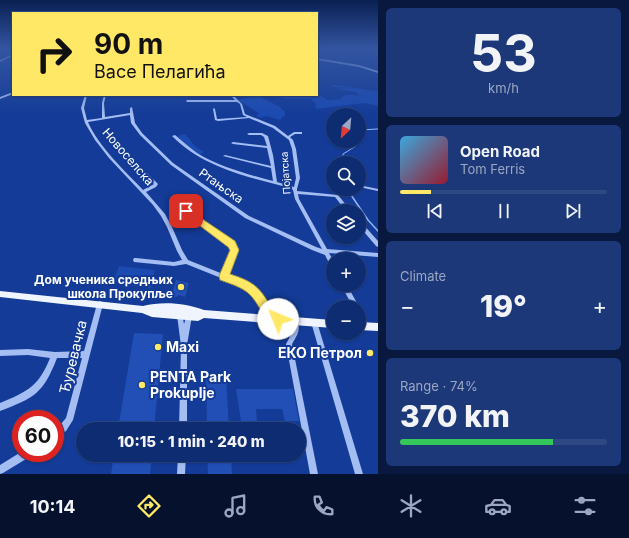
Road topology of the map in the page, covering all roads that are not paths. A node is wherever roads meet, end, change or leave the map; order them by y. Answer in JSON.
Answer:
{"nodes":[{"id":1,"x":12,"y":93,"type":"edge"},
{"id":2,"x":86,"y":96,"type":"edge"},
{"id":3,"x":105,"y":96,"type":"edge"},
{"id":4,"x":232,"y":96,"type":"edge"},
{"id":5,"x":0,"y":97,"type":"edge"},
{"id":6,"x":187,"y":101,"type":"dead end"},
{"id":7,"x":238,"y":101,"type":"junction"},
{"id":8,"x":131,"y":108,"type":"dead end"},
{"id":9,"x":214,"y":109,"type":"dead end"},
{"id":10,"x":131,"y":114,"type":"junction"},
{"id":11,"x":104,"y":118,"type":"junction"},
{"id":12,"x":248,"y":118,"type":"junction"},
{"id":13,"x":86,"y":121,"type":"junction"},
{"id":14,"x":301,"y":133,"type":"dead end"},
{"id":15,"x":249,"y":134,"type":"dead end"},
{"id":16,"x":174,"y":136,"type":"dead end"},
{"id":17,"x":288,"y":137,"type":"junction"},
{"id":18,"x":113,"y":138,"type":"dead end"},
{"id":19,"x":233,"y":143,"type":"dead end"},
{"id":20,"x":269,"y":147,"type":"junction"},
{"id":21,"x":225,"y":156,"type":"dead end"},
{"id":22,"x":272,"y":167,"type":"junction"},
{"id":23,"x":275,"y":183,"type":"junction"},
{"id":24,"x":366,"y":187,"type":"edge"},
{"id":25,"x":378,"y":190,"type":"edge"},
{"id":26,"x":296,"y":191,"type":"junction"},
{"id":27,"x":143,"y":192,"type":"junction"},
{"id":28,"x":344,"y":204,"type":"edge"},
{"id":29,"x":186,"y":211,"type":"dead end"},
{"id":30,"x":366,"y":231,"type":"edge"},
{"id":31,"x":378,"y":245,"type":"edge"},
{"id":32,"x":326,"y":252,"type":"joint"},
{"id":33,"x":366,"y":254,"type":"edge"},
{"id":34,"x":378,"y":255,"type":"edge"},
{"id":35,"x":136,"y":260,"type":"dead end"},
{"id":36,"x":186,"y":262,"type":"junction"},
{"id":37,"x":224,"y":276,"type":"junction"},
{"id":38,"x":1,"y":295,"type":"edge"},
{"id":39,"x":100,"y":304,"type":"junction"},
{"id":40,"x":142,"y":309,"type":"junction"},
{"id":41,"x":204,"y":314,"type":"junction"},
{"id":42,"x":180,"y":315,"type":"junction"},
{"id":43,"x":189,"y":316,"type":"junction"},
{"id":44,"x":272,"y":318,"type":"junction"},
{"id":45,"x":295,"y":320,"type":"junction"},
{"id":46,"x":314,"y":322,"type":"junction"},
{"id":47,"x":326,"y":323,"type":"edge"},
{"id":48,"x":366,"y":326,"type":"edge"},
{"id":49,"x":378,"y":327,"type":"edge"},
{"id":50,"x":184,"y":346,"type":"junction"},
{"id":51,"x":0,"y":353,"type":"edge"},
{"id":52,"x":87,"y":354,"type":"junction"},
{"id":53,"x":55,"y":355,"type":"junction"},
{"id":54,"x":0,"y":407,"type":"edge"},
{"id":55,"x":183,"y":422,"type":"edge"},
{"id":56,"x":64,"y":427,"type":"edge"},
{"id":57,"x":15,"y":462,"type":"edge"},
{"id":58,"x":182,"y":462,"type":"edge"},
{"id":59,"x":3,"y":470,"type":"edge"},
{"id":60,"x":181,"y":474,"type":"edge"},
{"id":61,"x":314,"y":474,"type":"edge"},
{"id":62,"x":359,"y":474,"type":"edge"}],
"edges":[{"from":1,"to":5,"type":"street"},
{"from":2,"to":13,"type":"street","name":"Новоселска"},
{"from":3,"to":11,"type":"street"},
{"from":4,"to":7,"type":"street"},
{"from":6,"to":7,"type":"street"},
{"from":7,"to":12,"type":"street"},
{"from":8,"to":10,"type":"street","name":"Ртањска"},
{"from":9,"to":12,"type":"street"},
{"from":10,"to":11,"type":"street"},
{"from":10,"to":32,"type":"street","name":"Ртањска"},
{"from":11,"to":13,"type":"street"},
{"from":12,"to":17,"type":"street","name":"Појатска"},
{"from":13,"to":27,"type":"street","name":"Новоселска"},
{"from":14,"to":17,"type":"street"},
{"from":15,"to":20,"type":"street"},
{"from":16,"to":23,"type":"street"},
{"from":17,"to":26,"type":"street","name":"Појатска"},
{"from":18,"to":27,"type":"street"},
{"from":19,"to":20,"type":"street"},
{"from":20,"to":22,"type":"street"},
{"from":21,"to":22,"type":"street"},
{"from":22,"to":23,"type":"street"},
{"from":23,"to":26,"type":"street"},
{"from":24,"to":25,"type":"street"},
{"from":26,"to":28,"type":"street"},
{"from":26,"to":32,"type":"street","name":"Појатска"},
{"from":27,"to":36,"type":"street","name":"Новоселска"},
{"from":29,"to":37,"type":"street"},
{"from":30,"to":31,"type":"street"},
{"from":33,"to":34,"type":"street","name":"Ртањска"},
{"from":35,"to":36,"type":"street"},
{"from":36,"to":37,"type":"street"},
{"from":37,"to":44,"type":"street"},
{"from":38,"to":39,"type":"main road"},
{"from":39,"to":40,"type":"main road"},
{"from":39,"to":52,"type":"street","name":"Ђуревачка"},
{"from":40,"to":41,"type":"main road"},
{"from":40,"to":42,"type":"main road"},
{"from":41,"to":43,"type":"main road"},
{"from":41,"to":44,"type":"main road"},
{"from":42,"to":43,"type":"main road"},
{"from":42,"to":50,"type":"street"},
{"from":43,"to":50,"type":"street"},
{"from":44,"to":45,"type":"main road"},
{"from":45,"to":46,"type":"main road"},
{"from":45,"to":61,"type":"street"},
{"from":46,"to":47,"type":"main road"},
{"from":46,"to":62,"type":"street"},
{"from":48,"to":49,"type":"main road"},
{"from":50,"to":55,"type":"street"},
{"from":51,"to":53,"type":"street"},
{"from":52,"to":53,"type":"street"},
{"from":52,"to":56,"type":"street","name":"Ђуревачка"},
{"from":53,"to":54,"type":"street"},
{"from":57,"to":59,"type":"street"},
{"from":58,"to":60,"type":"street"}]}
